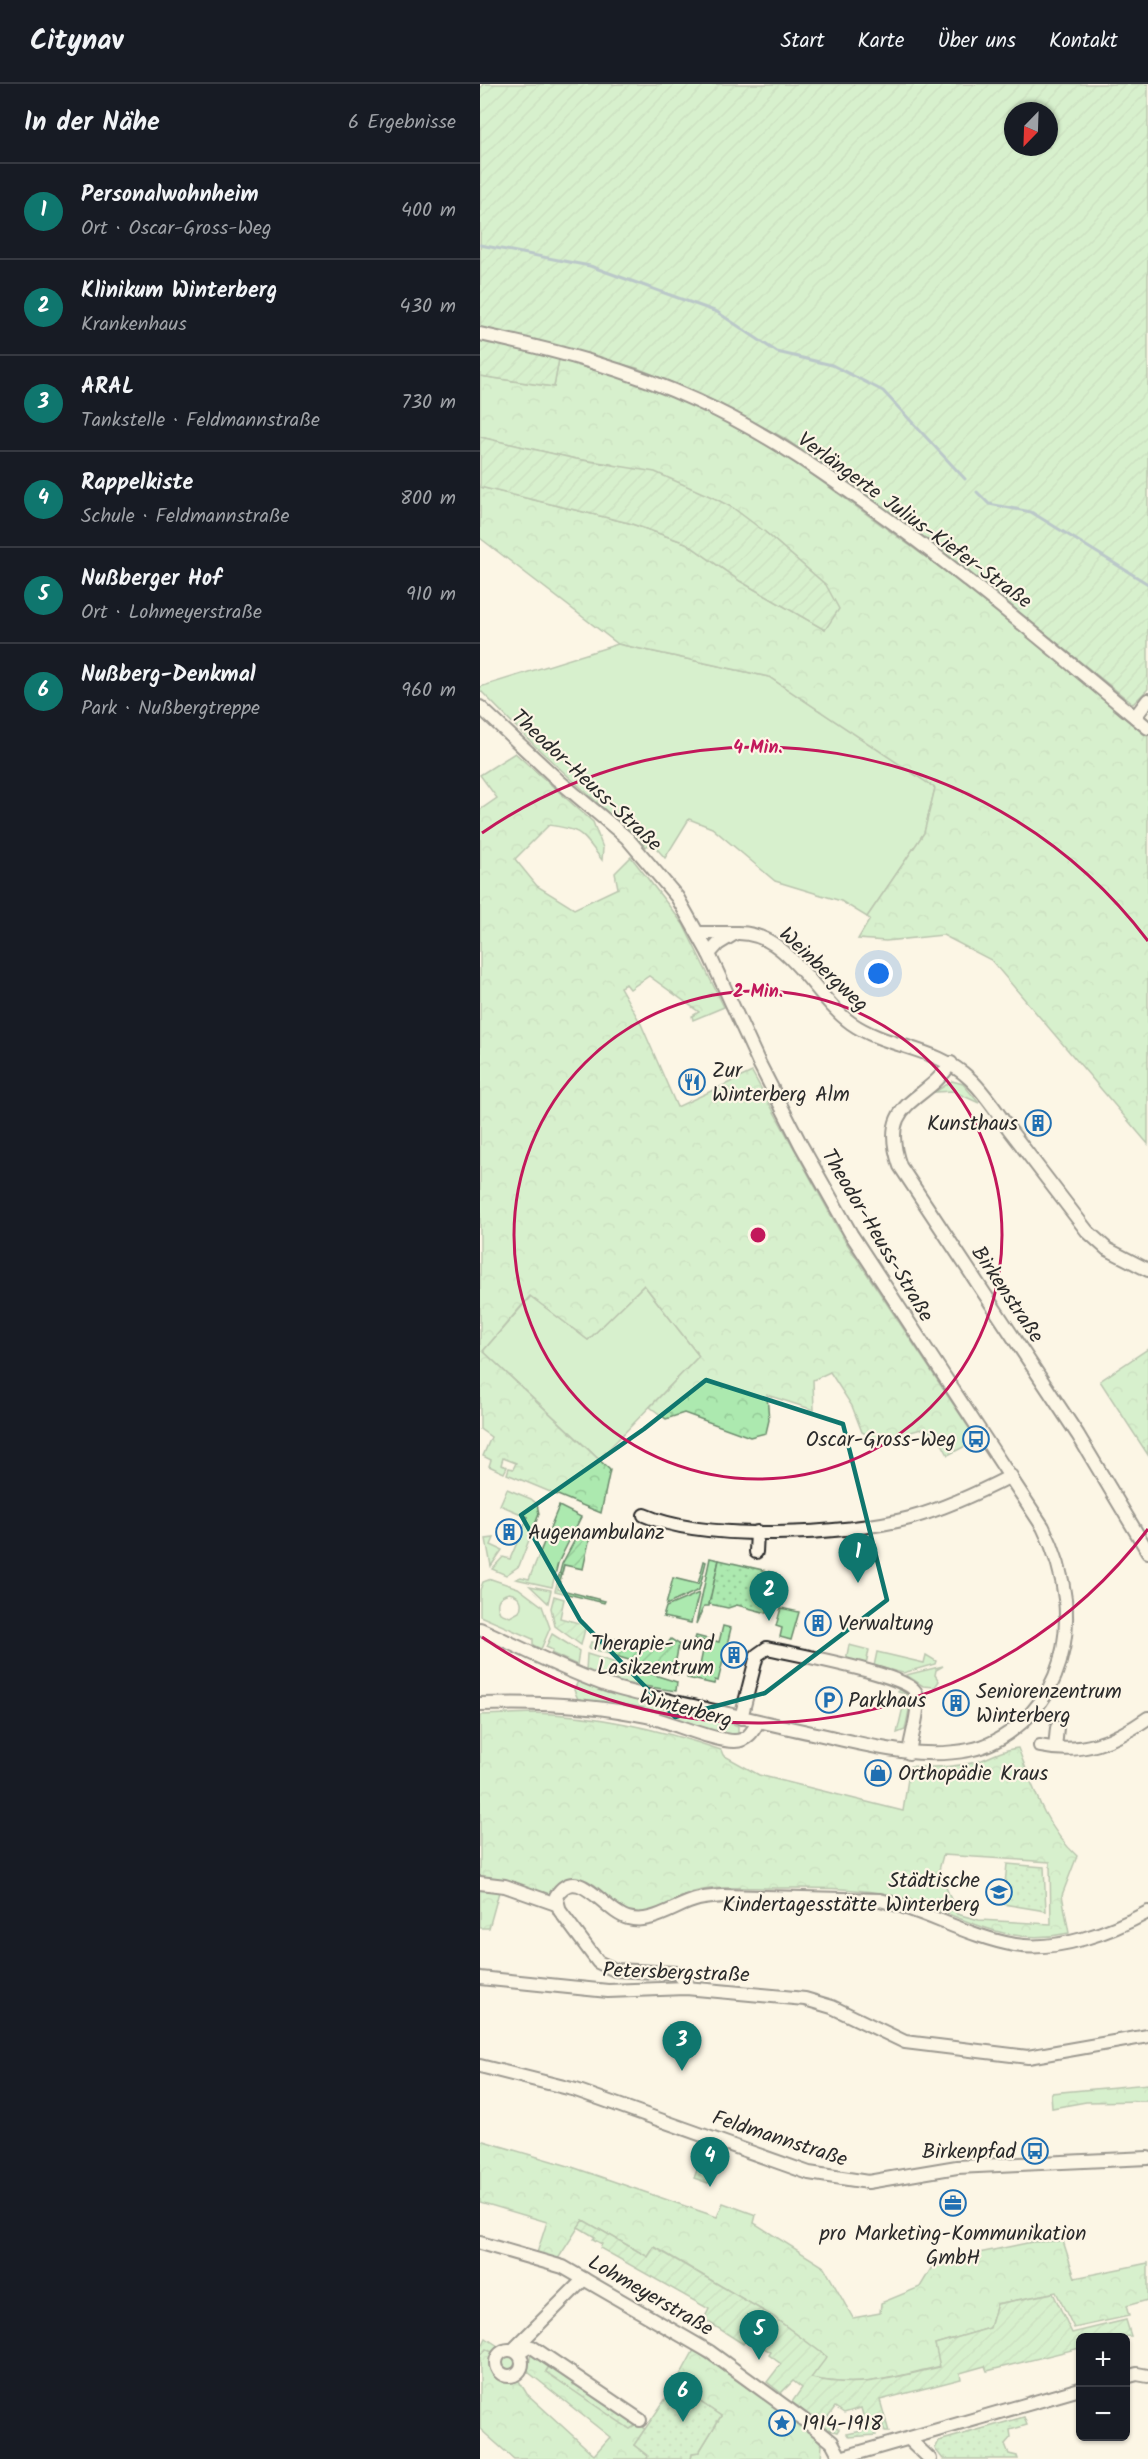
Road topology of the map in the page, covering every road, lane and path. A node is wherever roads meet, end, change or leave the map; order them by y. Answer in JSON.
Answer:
{"nodes":[{"id":1,"x":480,"y":334,"type":"edge"},
{"id":2,"x":1148,"y":700,"type":"edge"},
{"id":3,"x":480,"y":707,"type":"edge"},
{"id":4,"x":1134,"y":717,"type":"junction"},
{"id":5,"x":1148,"y":728,"type":"edge"},
{"id":6,"x":699,"y":933,"type":"junction"},
{"id":7,"x":735,"y":933,"type":"junction"},
{"id":8,"x":710,"y":954,"type":"junction"},
{"id":9,"x":951,"y":1063,"type":"junction"},
{"id":10,"x":1148,"y":1270,"type":"edge"},
{"id":11,"x":1011,"y":1476,"type":"junction"},
{"id":12,"x":644,"y":1515,"type":"dead end"},
{"id":13,"x":757,"y":1532,"type":"junction"},
{"id":14,"x":756,"y":1552,"type":"dead end"},
{"id":15,"x":1148,"y":1552,"type":"edge"},
{"id":16,"x":480,"y":1629,"type":"edge"},
{"id":17,"x":480,"y":1704,"type":"edge"},
{"id":18,"x":741,"y":1718,"type":"junction"},
{"id":19,"x":1148,"y":1718,"type":"edge"},
{"id":20,"x":758,"y":1722,"type":"junction"},
{"id":21,"x":1057,"y":1728,"type":"dead end"},
{"id":22,"x":1040,"y":1746,"type":"dead end"},
{"id":23,"x":1055,"y":1748,"type":"junction"},
{"id":24,"x":909,"y":1753,"type":"junction"},
{"id":25,"x":480,"y":1883,"type":"edge"},
{"id":26,"x":556,"y":1900,"type":"junction"},
{"id":27,"x":1148,"y":1912,"type":"edge"},
{"id":28,"x":480,"y":1978,"type":"edge"},
{"id":29,"x":686,"y":1988,"type":"junction"},
{"id":30,"x":1148,"y":2036,"type":"edge"},
{"id":31,"x":480,"y":2066,"type":"edge"},
{"id":32,"x":1148,"y":2158,"type":"edge"},
{"id":33,"x":480,"y":2243,"type":"edge"},
{"id":34,"x":584,"y":2279,"type":"junction"},
{"id":35,"x":1130,"y":2376,"type":"edge"},
{"id":36,"x":1148,"y":2376,"type":"edge"},
{"id":37,"x":1076,"y":2390,"type":"edge"},
{"id":38,"x":640,"y":2420,"type":"dead end"},
{"id":39,"x":909,"y":2439,"type":"junction"},
{"id":40,"x":839,"y":2458,"type":"edge"},
{"id":41,"x":930,"y":2459,"type":"edge"}],
"edges":[{"from":1,"to":4,"type":"street","name":"Verlängerte Julius-Kiefer-Straße"},
{"from":2,"to":4,"type":"street"},
{"from":3,"to":6,"type":"street","name":"Theodor-Heuss-Straße"},
{"from":4,"to":5,"type":"street","name":"Verlängerte Julius-Kiefer-Straße"},
{"from":6,"to":7,"type":"street","name":"Weinbergweg"},
{"from":6,"to":8,"type":"street","name":"Theodor-Heuss-Straße"},
{"from":7,"to":8,"type":"street"},
{"from":7,"to":9,"type":"street","name":"Weinbergweg"},
{"from":8,"to":11,"type":"street","name":"Theodor-Heuss-Straße"},
{"from":9,"to":10,"type":"street","name":"Weinbergweg"},
{"from":9,"to":15,"type":"street","name":"Birkenstraße"},
{"from":11,"to":13,"type":"street"},
{"from":11,"to":24,"type":"street","name":"Theodor-Heuss-Straße"},
{"from":12,"to":13,"type":"street"},
{"from":13,"to":14,"type":"street"},
{"from":16,"to":18,"type":"street","name":"Winterberg"},
{"from":17,"to":20,"type":"street","name":"Winterberg"},
{"from":18,"to":20,"type":"street","name":"Winterberg"},
{"from":18,"to":24,"type":"street"},
{"from":19,"to":23,"type":"street"},
{"from":20,"to":24,"type":"street","name":"Theodor-Heuss-Straße"},
{"from":21,"to":23,"type":"street"},
{"from":22,"to":23,"type":"street"},
{"from":25,"to":26,"type":"street"},
{"from":26,"to":27,"type":"street"},
{"from":26,"to":29,"type":"street"},
{"from":28,"to":29,"type":"street","name":"Petersbergstraße"},
{"from":29,"to":30,"type":"street","name":"Petersbergstraße"},
{"from":31,"to":32,"type":"street","name":"Feldmannstraße"},
{"from":33,"to":34,"type":"street","name":"Lohmeyerstraße"},
{"from":34,"to":38,"type":"street"},
{"from":34,"to":40,"type":"street","name":"Lohmeyerstraße"},
{"from":35,"to":36,"type":"street"},
{"from":37,"to":39,"type":"street"},
{"from":39,"to":40,"type":"street"},
{"from":39,"to":41,"type":"street"}]}
